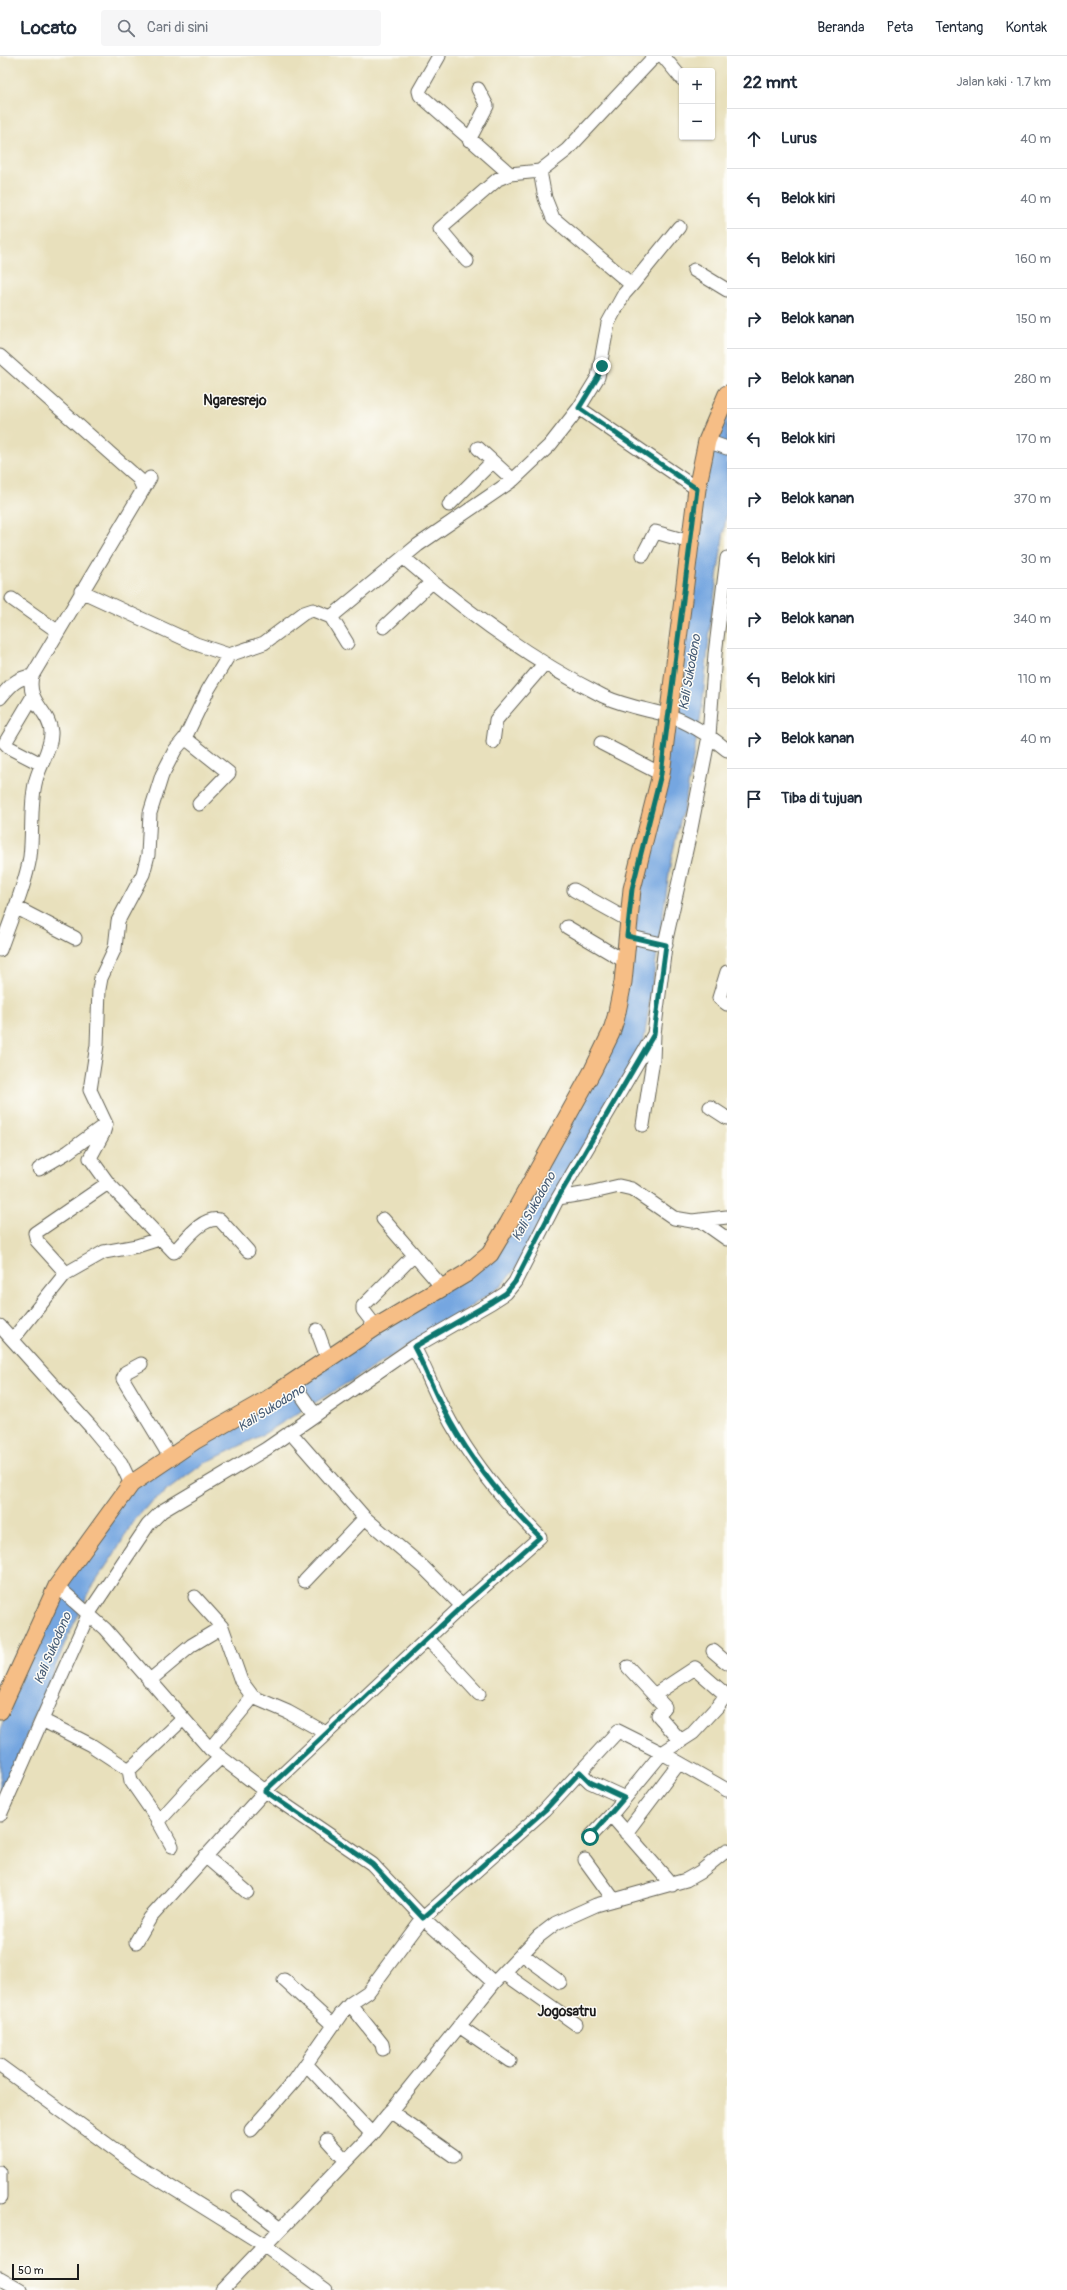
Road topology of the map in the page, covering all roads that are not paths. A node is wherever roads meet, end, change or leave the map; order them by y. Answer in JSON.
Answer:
{"nodes":[{"id":1,"x":439,"y":56,"type":"edge"},
{"id":2,"x":655,"y":56,"type":"edge"},
{"id":3,"x":663,"y":56,"type":"edge"},
{"id":4,"x":679,"y":75,"type":"edge"},
{"id":5,"x":478,"y":89,"type":"dead end"},
{"id":6,"x":469,"y":140,"type":"junction"},
{"id":7,"x":540,"y":171,"type":"junction"},
{"id":8,"x":510,"y":174,"type":"junction"},
{"id":9,"x":679,"y":226,"type":"dead end"},
{"id":10,"x":467,"y":261,"type":"dead end"},
{"id":11,"x":694,"y":270,"type":"dead end"},
{"id":12,"x":632,"y":285,"type":"junction"},
{"id":13,"x":727,"y":290,"type":"edge"},
{"id":14,"x":0,"y":356,"type":"edge"},
{"id":15,"x":727,"y":394,"type":"edge"},
{"id":16,"x":579,"y":408,"type":"junction"},
{"id":17,"x":708,"y":442,"type":"junction"},
{"id":18,"x":478,"y":448,"type":"dead end"},
{"id":19,"x":727,"y":448,"type":"edge"},
{"id":20,"x":492,"y":462,"type":"junction"},
{"id":21,"x":513,"y":480,"type":"junction"},
{"id":22,"x":697,"y":489,"type":"junction"},
{"id":23,"x":449,"y":505,"type":"dead end"},
{"id":24,"x":690,"y":542,"type":"junction"},
{"id":25,"x":643,"y":555,"type":"dead end"},
{"id":26,"x":404,"y":558,"type":"junction"},
{"id":27,"x":727,"y":558,"type":"edge"},
{"id":28,"x":432,"y":582,"type":"junction"},
{"id":29,"x":82,"y":591,"type":"junction"},
{"id":30,"x":12,"y":599,"type":"dead end"},
{"id":31,"x":331,"y":617,"type":"junction"},
{"id":32,"x":384,"y":627,"type":"dead end"},
{"id":33,"x":57,"y":631,"type":"junction"},
{"id":34,"x":347,"y":643,"type":"dead end"},
{"id":35,"x":229,"y":655,"type":"junction"},
{"id":36,"x":721,"y":657,"type":"edge"},
{"id":37,"x":545,"y":663,"type":"junction"},
{"id":38,"x":32,"y":676,"type":"junction"},
{"id":39,"x":33,"y":696,"type":"junction"},
{"id":40,"x":0,"y":698,"type":"edge"},
{"id":41,"x":669,"y":716,"type":"junction"},
{"id":42,"x":706,"y":735,"type":"junction"},
{"id":43,"x":184,"y":738,"type":"junction"},
{"id":44,"x":493,"y":742,"type":"dead end"},
{"id":45,"x":601,"y":743,"type":"dead end"},
{"id":46,"x":727,"y":750,"type":"edge"},
{"id":47,"x":41,"y":764,"type":"junction"},
{"id":48,"x":661,"y":774,"type":"junction"},
{"id":49,"x":199,"y":804,"type":"dead end"},
{"id":50,"x":574,"y":890,"type":"dead end"},
{"id":51,"x":15,"y":907,"type":"junction"},
{"id":52,"x":567,"y":927,"type":"dead end"},
{"id":53,"x":629,"y":931,"type":"junction"},
{"id":54,"x":3,"y":932,"type":"edge"},
{"id":55,"x":75,"y":938,"type":"dead end"},
{"id":56,"x":664,"y":945,"type":"junction"},
{"id":57,"x":0,"y":950,"type":"edge"},
{"id":58,"x":626,"y":962,"type":"junction"},
{"id":59,"x":727,"y":972,"type":"edge"},
{"id":60,"x":727,"y":1004,"type":"edge"},
{"id":61,"x":654,"y":1034,"type":"junction"},
{"id":62,"x":710,"y":1107,"type":"dead end"},
{"id":63,"x":727,"y":1118,"type":"edge"},
{"id":64,"x":106,"y":1124,"type":"junction"},
{"id":65,"x":643,"y":1125,"type":"dead end"},
{"id":66,"x":39,"y":1169,"type":"dead end"},
{"id":67,"x":108,"y":1183,"type":"junction"},
{"id":68,"x":562,"y":1192,"type":"junction"},
{"id":69,"x":727,"y":1217,"type":"edge"},
{"id":70,"x":383,"y":1219,"type":"dead end"},
{"id":71,"x":700,"y":1220,"type":"junction"},
{"id":72,"x":159,"y":1239,"type":"junction"},
{"id":73,"x":727,"y":1239,"type":"edge"},
{"id":74,"x":248,"y":1251,"type":"dead end"},
{"id":75,"x":414,"y":1255,"type":"junction"},
{"id":76,"x":66,"y":1273,"type":"junction"},
{"id":77,"x":442,"y":1288,"type":"junction"},
{"id":78,"x":0,"y":1326,"type":"edge"},
{"id":79,"x":376,"y":1327,"type":"junction"},
{"id":80,"x":317,"y":1330,"type":"dead end"},
{"id":81,"x":13,"y":1339,"type":"junction"},
{"id":82,"x":414,"y":1347,"type":"junction"},
{"id":83,"x":328,"y":1360,"type":"junction"},
{"id":84,"x":141,"y":1364,"type":"dead end"},
{"id":85,"x":294,"y":1384,"type":"junction"},
{"id":86,"x":314,"y":1411,"type":"junction"},
{"id":87,"x":290,"y":1432,"type":"junction"},
{"id":88,"x":170,"y":1457,"type":"junction"},
{"id":89,"x":131,"y":1484,"type":"junction"},
{"id":90,"x":365,"y":1518,"type":"junction"},
{"id":91,"x":304,"y":1581,"type":"dead end"},
{"id":92,"x":58,"y":1587,"type":"junction"},
{"id":93,"x":195,"y":1597,"type":"dead end"},
{"id":94,"x":462,"y":1606,"type":"junction"},
{"id":95,"x":87,"y":1611,"type":"junction"},
{"id":96,"x":222,"y":1627,"type":"junction"},
{"id":97,"x":428,"y":1639,"type":"junction"},
{"id":98,"x":713,"y":1651,"type":"dead end"},
{"id":99,"x":727,"y":1663,"type":"edge"},
{"id":100,"x":628,"y":1667,"type":"dead end"},
{"id":101,"x":150,"y":1681,"type":"junction"},
{"id":102,"x":5,"y":1689,"type":"edge"},
{"id":103,"x":479,"y":1694,"type":"dead end"},
{"id":104,"x":654,"y":1695,"type":"junction"},
{"id":105,"x":726,"y":1695,"type":"edge"},
{"id":106,"x":253,"y":1697,"type":"junction"},
{"id":107,"x":0,"y":1711,"type":"edge"},
{"id":108,"x":183,"y":1719,"type":"junction"},
{"id":109,"x":42,"y":1720,"type":"junction"},
{"id":110,"x":326,"y":1732,"type":"junction"},
{"id":111,"x":680,"y":1740,"type":"junction"},
{"id":112,"x":210,"y":1748,"type":"junction"},
{"id":113,"x":662,"y":1753,"type":"junction"},
{"id":114,"x":220,"y":1758,"type":"junction"},
{"id":115,"x":679,"y":1763,"type":"junction"},
{"id":116,"x":129,"y":1770,"type":"junction"},
{"id":117,"x":580,"y":1772,"type":"junction"},
{"id":118,"x":727,"y":1790,"type":"edge"},
{"id":119,"x":265,"y":1791,"type":"junction"},
{"id":120,"x":624,"y":1798,"type":"junction"},
{"id":121,"x":0,"y":1815,"type":"edge"},
{"id":122,"x":611,"y":1815,"type":"junction"},
{"id":123,"x":158,"y":1822,"type":"junction"},
{"id":124,"x":626,"y":1833,"type":"junction"},
{"id":125,"x":590,"y":1837,"type":"dead end"},
{"id":126,"x":172,"y":1846,"type":"dead end"},
{"id":127,"x":727,"y":1850,"type":"edge"},
{"id":128,"x":205,"y":1856,"type":"junction"},
{"id":129,"x":585,"y":1860,"type":"dead end"},
{"id":130,"x":672,"y":1885,"type":"junction"},
{"id":131,"x":247,"y":1892,"type":"dead end"},
{"id":132,"x":614,"y":1900,"type":"junction"},
{"id":133,"x":423,"y":1918,"type":"junction"},
{"id":134,"x":136,"y":1942,"type":"dead end"},
{"id":135,"x":522,"y":1954,"type":"junction"},
{"id":136,"x":504,"y":1973,"type":"junction"},
{"id":137,"x":284,"y":1980,"type":"dead end"},
{"id":138,"x":560,"y":1982,"type":"dead end"},
{"id":139,"x":494,"y":1983,"type":"junction"},
{"id":140,"x":350,"y":2004,"type":"junction"},
{"id":141,"x":576,"y":2024,"type":"dead end"},
{"id":142,"x":333,"y":2025,"type":"junction"},
{"id":143,"x":459,"y":2026,"type":"junction"},
{"id":144,"x":383,"y":2049,"type":"dead end"},
{"id":145,"x":510,"y":2061,"type":"dead end"},
{"id":146,"x":306,"y":2064,"type":"junction"},
{"id":147,"x":0,"y":2066,"type":"edge"},
{"id":148,"x":390,"y":2111,"type":"junction"},
{"id":149,"x":251,"y":2130,"type":"dead end"},
{"id":150,"x":372,"y":2134,"type":"junction"},
{"id":151,"x":327,"y":2140,"type":"dead end"},
{"id":152,"x":454,"y":2156,"type":"dead end"},
{"id":153,"x":346,"y":2161,"type":"junction"},
{"id":154,"x":0,"y":2172,"type":"edge"},
{"id":155,"x":238,"y":2197,"type":"dead end"},
{"id":156,"x":0,"y":2198,"type":"edge"},
{"id":157,"x":280,"y":2229,"type":"junction"},
{"id":158,"x":264,"y":2245,"type":"junction"},
{"id":159,"x":0,"y":2278,"type":"edge"},
{"id":160,"x":21,"y":2290,"type":"edge"},
{"id":161,"x":222,"y":2290,"type":"edge"},
{"id":162,"x":326,"y":2290,"type":"edge"}],
"edges":[{"from":1,"to":6,"type":"street"},
{"from":2,"to":7,"type":"street"},
{"from":3,"to":4,"type":"street"},
{"from":5,"to":6,"type":"street"},
{"from":6,"to":8,"type":"street"},
{"from":7,"to":8,"type":"street"},
{"from":7,"to":12,"type":"street"},
{"from":8,"to":10,"type":"street"},
{"from":9,"to":12,"type":"street"},
{"from":11,"to":13,"type":"street"},
{"from":12,"to":16,"type":"street"},
{"from":14,"to":29,"type":"street"},
{"from":15,"to":17,"type":"main road"},
{"from":16,"to":21,"type":"street"},
{"from":16,"to":22,"type":"street"},
{"from":17,"to":19,"type":"street"},
{"from":17,"to":22,"type":"main road"},
{"from":18,"to":20,"type":"street"},
{"from":20,"to":21,"type":"street"},
{"from":20,"to":23,"type":"street"},
{"from":21,"to":26,"type":"street"},
{"from":22,"to":24,"type":"main road"},
{"from":24,"to":25,"type":"street"},
{"from":24,"to":41,"type":"main road"},
{"from":26,"to":28,"type":"street"},
{"from":26,"to":31,"type":"street"},
{"from":27,"to":36,"type":"street"},
{"from":28,"to":32,"type":"street"},
{"from":28,"to":37,"type":"street"},
{"from":29,"to":33,"type":"street"},
{"from":29,"to":35,"type":"street"},
{"from":30,"to":33,"type":"street"},
{"from":31,"to":34,"type":"street"},
{"from":31,"to":35,"type":"street"},
{"from":33,"to":38,"type":"street"},
{"from":35,"to":43,"type":"street"},
{"from":36,"to":42,"type":"street"},
{"from":37,"to":41,"type":"street"},
{"from":37,"to":44,"type":"street"},
{"from":38,"to":39,"type":"street"},
{"from":38,"to":40,"type":"street"},
{"from":39,"to":47,"type":"street"},
{"from":39,"to":47,"type":"street"},
{"from":41,"to":42,"type":"street"},
{"from":41,"to":48,"type":"main road"},
{"from":42,"to":46,"type":"street"},
{"from":42,"to":56,"type":"street"},
{"from":43,"to":49,"type":"street"},
{"from":43,"to":64,"type":"street"},
{"from":45,"to":48,"type":"street"},
{"from":47,"to":51,"type":"street"},
{"from":48,"to":53,"type":"main road"},
{"from":50,"to":53,"type":"street"},
{"from":51,"to":54,"type":"street"},
{"from":51,"to":55,"type":"street"},
{"from":52,"to":58,"type":"street"},
{"from":53,"to":56,"type":"street"},
{"from":53,"to":58,"type":"main road"},
{"from":54,"to":57,"type":"street"},
{"from":56,"to":61,"type":"street"},
{"from":58,"to":77,"type":"main road"},
{"from":59,"to":60,"type":"street"},
{"from":61,"to":65,"type":"street"},
{"from":61,"to":68,"type":"street"},
{"from":62,"to":63,"type":"street"},
{"from":64,"to":66,"type":"street"},
{"from":64,"to":67,"type":"street"},
{"from":67,"to":72,"type":"street"},
{"from":67,"to":76,"type":"street"},
{"from":68,"to":71,"type":"street"},
{"from":68,"to":82,"type":"street"},
{"from":69,"to":71,"type":"street"},
{"from":70,"to":75,"type":"street"},
{"from":71,"to":73,"type":"street"},
{"from":72,"to":74,"type":"street"},
{"from":72,"to":76,"type":"street"},
{"from":75,"to":77,"type":"street"},
{"from":75,"to":79,"type":"street"},
{"from":76,"to":81,"type":"street"},
{"from":77,"to":79,"type":"main road"},
{"from":78,"to":81,"type":"street"},
{"from":79,"to":83,"type":"main road"},
{"from":80,"to":83,"type":"street"},
{"from":81,"to":89,"type":"street"},
{"from":82,"to":86,"type":"street"},
{"from":82,"to":94,"type":"street"},
{"from":83,"to":85,"type":"main road"},
{"from":84,"to":88,"type":"street"},
{"from":85,"to":86,"type":"street"},
{"from":85,"to":88,"type":"main road"},
{"from":86,"to":87,"type":"street"},
{"from":87,"to":90,"type":"street"},
{"from":87,"to":95,"type":"street"},
{"from":88,"to":89,"type":"main road"},
{"from":89,"to":92,"type":"main road"},
{"from":90,"to":91,"type":"street"},
{"from":90,"to":94,"type":"street"},
{"from":92,"to":95,"type":"street"},
{"from":92,"to":102,"type":"main road"},
{"from":93,"to":96,"type":"street"},
{"from":94,"to":97,"type":"street"},
{"from":95,"to":101,"type":"street"},
{"from":95,"to":109,"type":"street"},
{"from":96,"to":101,"type":"street"},
{"from":96,"to":106,"type":"street"},
{"from":97,"to":103,"type":"street"},
{"from":97,"to":110,"type":"street"},
{"from":98,"to":99,"type":"street"},
{"from":100,"to":104,"type":"street"},
{"from":101,"to":108,"type":"street"},
{"from":102,"to":107,"type":"main road"},
{"from":104,"to":105,"type":"street"},
{"from":104,"to":111,"type":"street"},
{"from":105,"to":111,"type":"street"},
{"from":106,"to":110,"type":"street"},
{"from":106,"to":112,"type":"street"},
{"from":108,"to":112,"type":"street"},
{"from":108,"to":116,"type":"street"},
{"from":109,"to":116,"type":"street"},
{"from":109,"to":121,"type":"street"},
{"from":110,"to":119,"type":"street"},
{"from":111,"to":113,"type":"street"},
{"from":112,"to":114,"type":"street"},
{"from":113,"to":115,"type":"street"},
{"from":113,"to":117,"type":"street"},
{"from":113,"to":120,"type":"street"},
{"from":114,"to":119,"type":"street"},
{"from":114,"to":123,"type":"street"},
{"from":115,"to":118,"type":"street"},
{"from":115,"to":124,"type":"street"},
{"from":116,"to":123,"type":"street"},
{"from":117,"to":120,"type":"street"},
{"from":117,"to":133,"type":"street"},
{"from":119,"to":128,"type":"street"},
{"from":119,"to":133,"type":"street"},
{"from":120,"to":122,"type":"street"},
{"from":122,"to":124,"type":"street"},
{"from":122,"to":125,"type":"street"},
{"from":123,"to":126,"type":"street"},
{"from":124,"to":130,"type":"street"},
{"from":127,"to":130,"type":"street"},
{"from":128,"to":131,"type":"street"},
{"from":128,"to":134,"type":"street"},
{"from":129,"to":132,"type":"street"},
{"from":130,"to":132,"type":"street"},
{"from":132,"to":135,"type":"street"},
{"from":133,"to":139,"type":"street"},
{"from":133,"to":140,"type":"street"},
{"from":135,"to":136,"type":"street"},
{"from":135,"to":138,"type":"street"},
{"from":136,"to":139,"type":"street"},
{"from":136,"to":141,"type":"street"},
{"from":137,"to":142,"type":"street"},
{"from":139,"to":143,"type":"street"},
{"from":140,"to":142,"type":"street"},
{"from":140,"to":144,"type":"street"},
{"from":142,"to":146,"type":"street"},
{"from":143,"to":145,"type":"street"},
{"from":143,"to":148,"type":"street"},
{"from":146,"to":149,"type":"street"},
{"from":146,"to":150,"type":"street"},
{"from":147,"to":158,"type":"street"},
{"from":148,"to":150,"type":"street"},
{"from":148,"to":152,"type":"street"},
{"from":150,"to":153,"type":"street"},
{"from":151,"to":153,"type":"street"},
{"from":153,"to":157,"type":"street"},
{"from":154,"to":156,"type":"street"},
{"from":155,"to":157,"type":"street"},
{"from":157,"to":158,"type":"street"},
{"from":158,"to":161,"type":"street"},
{"from":158,"to":162,"type":"street"},
{"from":159,"to":160,"type":"street"}]}
